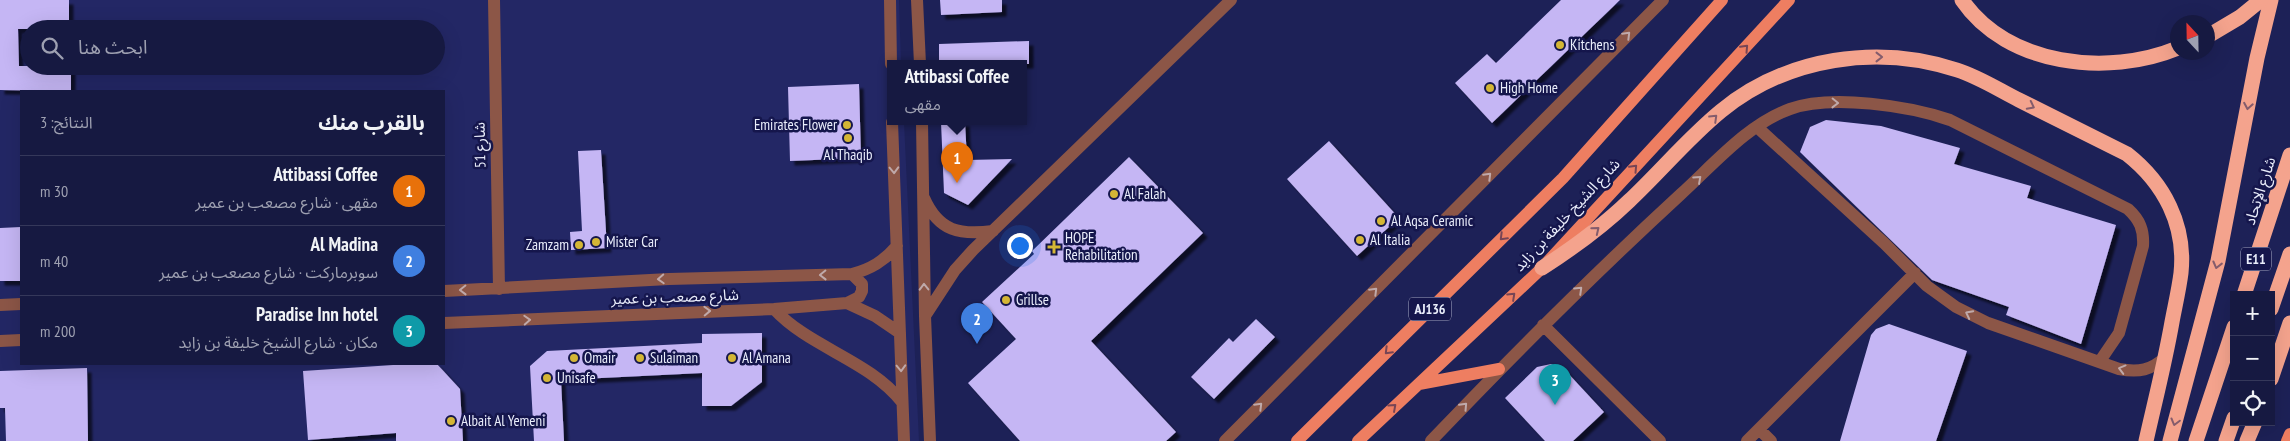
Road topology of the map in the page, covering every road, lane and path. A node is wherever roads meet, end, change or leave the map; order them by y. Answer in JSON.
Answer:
{"nodes":[{"id":1,"x":494,"y":0,"type":"edge"},
{"id":2,"x":890,"y":0,"type":"edge"},
{"id":3,"x":916,"y":0,"type":"edge"},
{"id":4,"x":1231,"y":0,"type":"edge"},
{"id":5,"x":1663,"y":0,"type":"edge"},
{"id":6,"x":1722,"y":0,"type":"edge"},
{"id":7,"x":1789,"y":0,"type":"edge"},
{"id":8,"x":1962,"y":0,"type":"edge"},
{"id":9,"x":2261,"y":0,"type":"edge"},
{"id":10,"x":2272,"y":0,"type":"edge"},
{"id":11,"x":2215,"y":32,"type":"edge"},
{"id":12,"x":2170,"y":51,"type":"edge"},
{"id":13,"x":2257,"y":58,"type":"junction"},
{"id":14,"x":891,"y":60,"type":"edge"},
{"id":15,"x":920,"y":60,"type":"edge"},
{"id":16,"x":892,"y":125,"type":"edge"},
{"id":17,"x":922,"y":125,"type":"edge"},
{"id":18,"x":1757,"y":127,"type":"junction"},
{"id":19,"x":2290,"y":155,"type":"edge"},
{"id":20,"x":922,"y":195,"type":"junction"},
{"id":21,"x":993,"y":230,"type":"junction"},
{"id":22,"x":898,"y":246,"type":"junction"},
{"id":23,"x":2290,"y":254,"type":"edge"},
{"id":24,"x":1542,"y":268,"type":"junction"},
{"id":25,"x":1914,"y":273,"type":"junction"},
{"id":26,"x":852,"y":274,"type":"junction"},
{"id":27,"x":499,"y":289,"type":"junction"},
{"id":28,"x":445,"y":290,"type":"edge"},
{"id":29,"x":2245,"y":291,"type":"edge"},
{"id":30,"x":2275,"y":297,"type":"edge"},
{"id":31,"x":20,"y":304,"type":"edge"},
{"id":32,"x":847,"y":304,"type":"junction"},
{"id":33,"x":0,"y":305,"type":"edge"},
{"id":34,"x":774,"y":309,"type":"junction"},
{"id":35,"x":925,"y":316,"type":"junction"},
{"id":36,"x":445,"y":323,"type":"edge"},
{"id":37,"x":2290,"y":323,"type":"edge"},
{"id":38,"x":1543,"y":325,"type":"junction"},
{"id":39,"x":900,"y":333,"type":"junction"},
{"id":40,"x":2231,"y":336,"type":"edge"},
{"id":41,"x":20,"y":340,"type":"edge"},
{"id":42,"x":0,"y":341,"type":"edge"},
{"id":43,"x":2166,"y":357,"type":"junction"},
{"id":44,"x":2100,"y":361,"type":"junction"},
{"id":45,"x":2275,"y":367,"type":"edge"},
{"id":46,"x":1499,"y":369,"type":"junction"},
{"id":47,"x":1419,"y":384,"type":"junction"},
{"id":48,"x":902,"y":402,"type":"junction"},
{"id":49,"x":1374,"y":425,"type":"junction"},
{"id":50,"x":2231,"y":426,"type":"edge"},
{"id":51,"x":2253,"y":426,"type":"edge"},
{"id":52,"x":1759,"y":429,"type":"junction"},
{"id":53,"x":2290,"y":434,"type":"edge"},
{"id":54,"x":904,"y":441,"type":"edge"},
{"id":55,"x":930,"y":441,"type":"edge"},
{"id":56,"x":1225,"y":441,"type":"edge"},
{"id":57,"x":1296,"y":441,"type":"edge"},
{"id":58,"x":1358,"y":441,"type":"edge"},
{"id":59,"x":1370,"y":441,"type":"edge"},
{"id":60,"x":1431,"y":441,"type":"edge"},
{"id":61,"x":1660,"y":441,"type":"edge"},
{"id":62,"x":1746,"y":441,"type":"edge"},
{"id":63,"x":1771,"y":441,"type":"edge"},
{"id":64,"x":2146,"y":441,"type":"edge"},
{"id":65,"x":2170,"y":441,"type":"edge"},
{"id":66,"x":2196,"y":441,"type":"edge"},
{"id":67,"x":2226,"y":441,"type":"edge"},
{"id":68,"x":2247,"y":441,"type":"edge"},
{"id":69,"x":2287,"y":441,"type":"edge"}],
"edges":[{"from":1,"to":27,"type":"street","name":"شارع 51"},
{"from":2,"to":14,"type":"street"},
{"from":3,"to":15,"type":"street"},
{"from":4,"to":21,"type":"street"},
{"from":56,"to":5,"type":"street","one_way":true},
{"from":6,"to":57,"type":"main road","name":"شارع الشيخ خليفة بن زايد","number":"AJ136","one_way":true},
{"from":24,"to":7,"type":"main road","name":"شارع الشيخ خليفة بن زايد","one_way":true},
{"from":8,"to":12,"type":"highway"},
{"from":9,"to":11,"type":"highway","bridge":true},
{"from":9,"to":13,"type":"highway"},
{"from":10,"to":13,"type":"highway"},
{"from":13,"to":65,"type":"highway","one_way":true},
{"from":16,"to":22,"type":"street","one_way":true},
{"from":17,"to":20,"type":"street"},
{"from":18,"to":25,"type":"street"},
{"from":38,"to":18,"type":"street","one_way":true},
{"from":18,"to":44,"type":"street","one_way":true},
{"from":19,"to":29,"type":"highway","name":"شارع الإتحاد","number":"E11"},
{"from":20,"to":21,"type":"street"},
{"from":35,"to":20,"type":"street","one_way":true},
{"from":21,"to":35,"type":"street"},
{"from":22,"to":26,"type":"street","name":"شارع مصعب بن عمير"},
{"from":22,"to":39,"type":"street"},
{"from":23,"to":30,"type":"highway","number":"E11"},
{"from":24,"to":43,"type":"highway","one_way":true},
{"from":47,"to":24,"type":"main road","name":"شارع الشيخ خليفة بن زايد","one_way":true},
{"from":44,"to":25,"type":"street","one_way":true},
{"from":25,"to":52,"type":"street"},
{"from":26,"to":27,"type":"street","name":"شارع مصعب بن عمير","one_way":true},
{"from":26,"to":32,"type":"street"},
{"from":27,"to":28,"type":"street","name":"شارع مصعب بن عمير","one_way":true},
{"from":31,"to":33,"type":"street"},
{"from":32,"to":34,"type":"street","name":"شارع مصعب بن عمير"},
{"from":32,"to":39,"type":"street","name":"شارع مصعب بن عمير"},
{"from":36,"to":34,"type":"street","name":"شارع مصعب بن عمير","one_way":true},
{"from":34,"to":48,"type":"street"},
{"from":35,"to":55,"type":"street"},
{"from":37,"to":45,"type":"highway"},
{"from":38,"to":46,"type":"street"},
{"from":38,"to":61,"type":"street"},
{"from":39,"to":48,"type":"street","one_way":true},
{"from":40,"to":66,"type":"highway"},
{"from":41,"to":42,"type":"street"},
{"from":43,"to":44,"type":"street","one_way":true},
{"from":43,"to":64,"type":"highway"},
{"from":46,"to":47,"type":"main road"},
{"from":60,"to":46,"type":"street","one_way":true},
{"from":49,"to":47,"type":"main road","name":"شارع الشيخ خليفة بن زايد","one_way":true},
{"from":48,"to":54,"type":"street"},
{"from":49,"to":58,"type":"main road","name":"شارع الشيخ خليفة بن زايد"},
{"from":49,"to":59,"type":"main road"},
{"from":50,"to":67,"type":"highway"},
{"from":51,"to":68,"type":"highway"},
{"from":52,"to":62,"type":"street"},
{"from":52,"to":63,"type":"street"},
{"from":53,"to":69,"type":"main road"}]}
